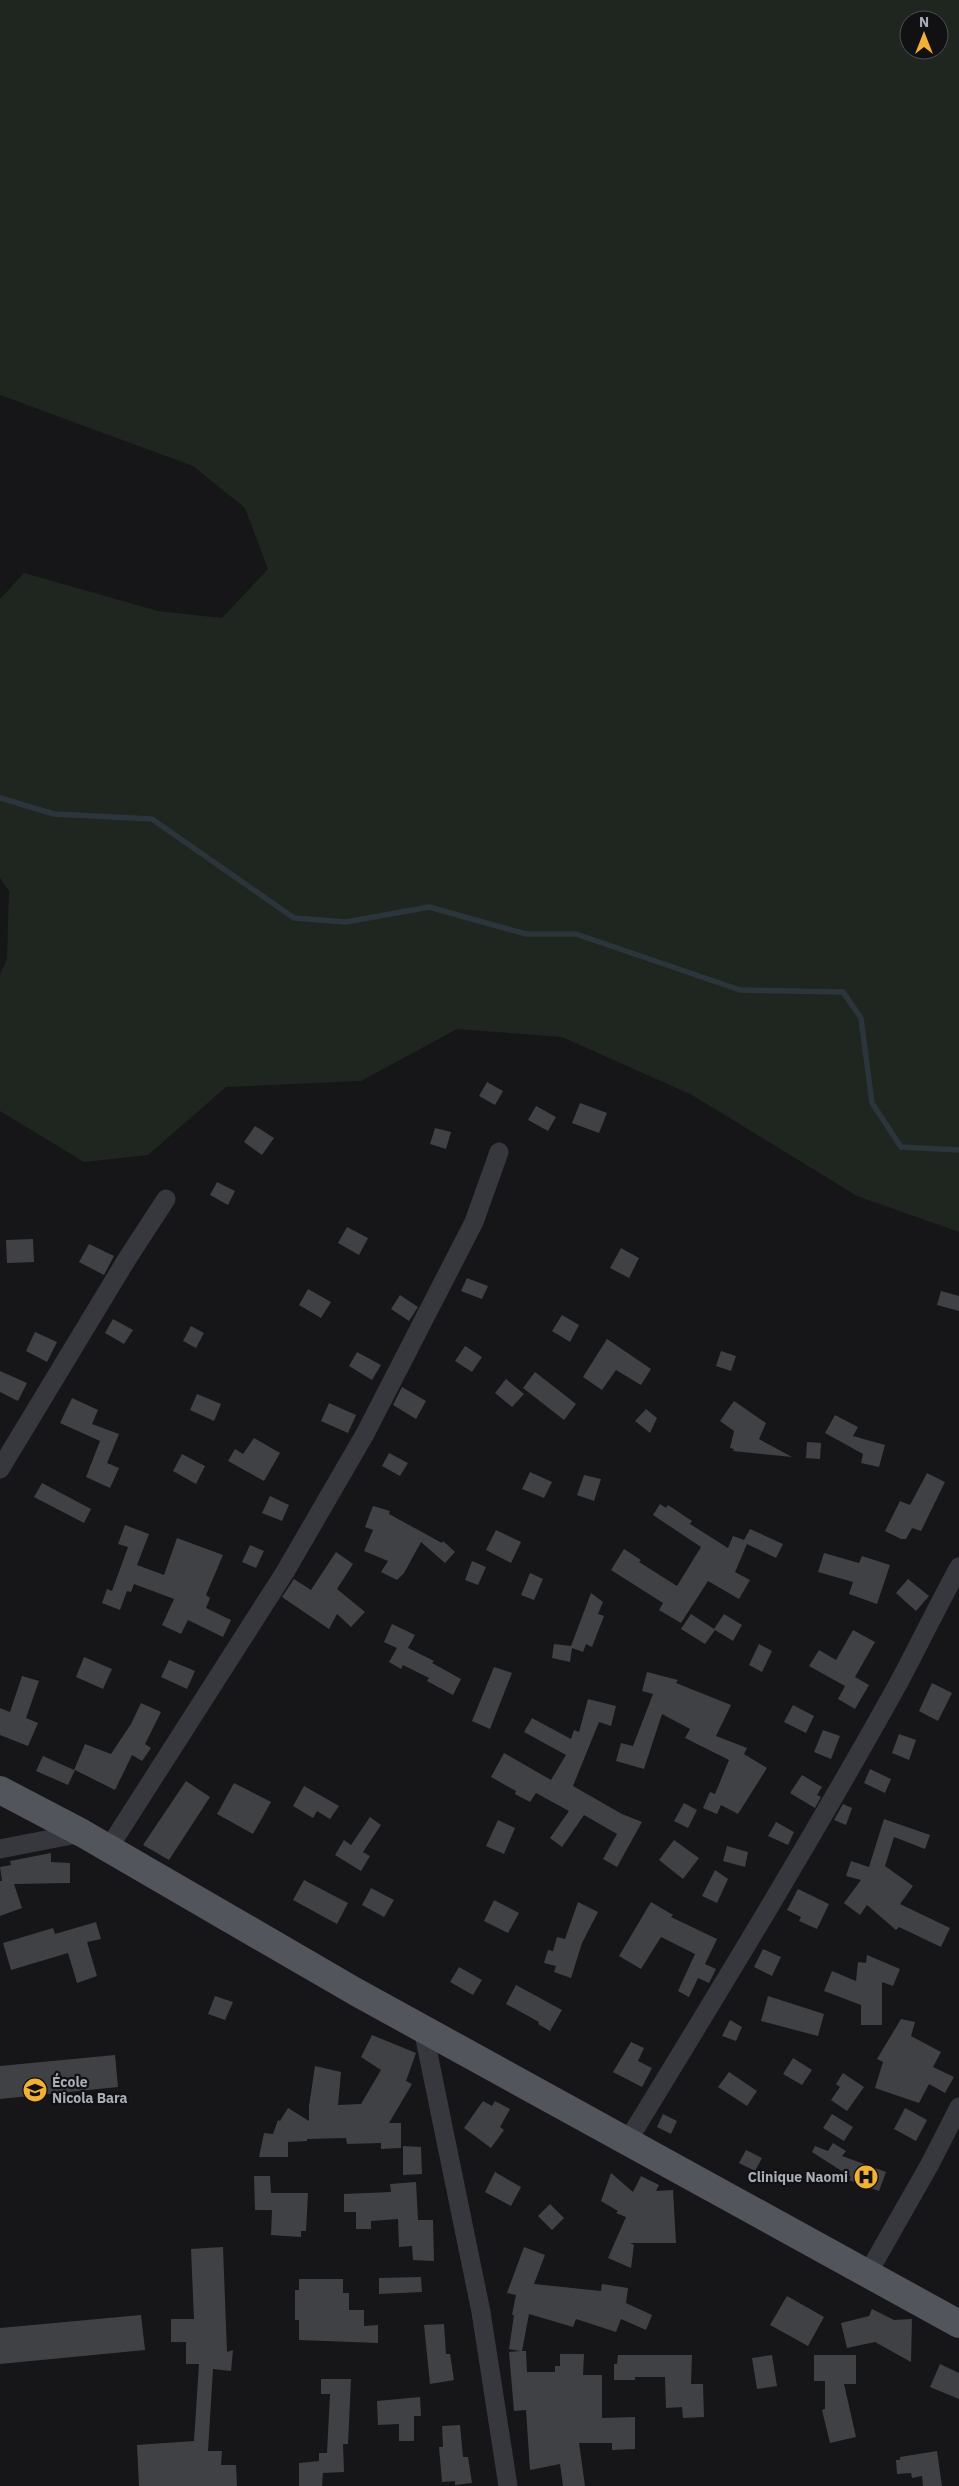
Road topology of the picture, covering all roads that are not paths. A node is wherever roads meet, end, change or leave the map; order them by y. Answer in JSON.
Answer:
{"nodes":[{"id":1,"x":499,"y":1152,"type":"dead end"},
{"id":2,"x":166,"y":1199,"type":"dead end"},
{"id":3,"x":0,"y":1469,"type":"edge"},
{"id":4,"x":959,"y":1567,"type":"edge"},
{"id":5,"x":0,"y":1790,"type":"edge"},
{"id":6,"x":82,"y":1833,"type":"junction"},
{"id":7,"x":0,"y":1849,"type":"edge"},
{"id":8,"x":108,"y":1849,"type":"junction"},
{"id":9,"x":423,"y":2029,"type":"junction"},
{"id":10,"x":959,"y":2107,"type":"edge"},
{"id":11,"x":627,"y":2142,"type":"junction"},
{"id":12,"x":868,"y":2273,"type":"junction"},
{"id":13,"x":959,"y":2324,"type":"edge"},
{"id":14,"x":508,"y":2486,"type":"edge"}],
"edges":[{"from":1,"to":8,"type":"street"},
{"from":2,"to":3,"type":"street"},
{"from":4,"to":11,"type":"street"},
{"from":5,"to":6,"type":"main road"},
{"from":6,"to":7,"type":"street"},
{"from":6,"to":8,"type":"main road"},
{"from":8,"to":9,"type":"main road"},
{"from":9,"to":11,"type":"main road"},
{"from":9,"to":14,"type":"street"},
{"from":10,"to":12,"type":"street"},
{"from":11,"to":12,"type":"main road"},
{"from":12,"to":13,"type":"main road"}]}
